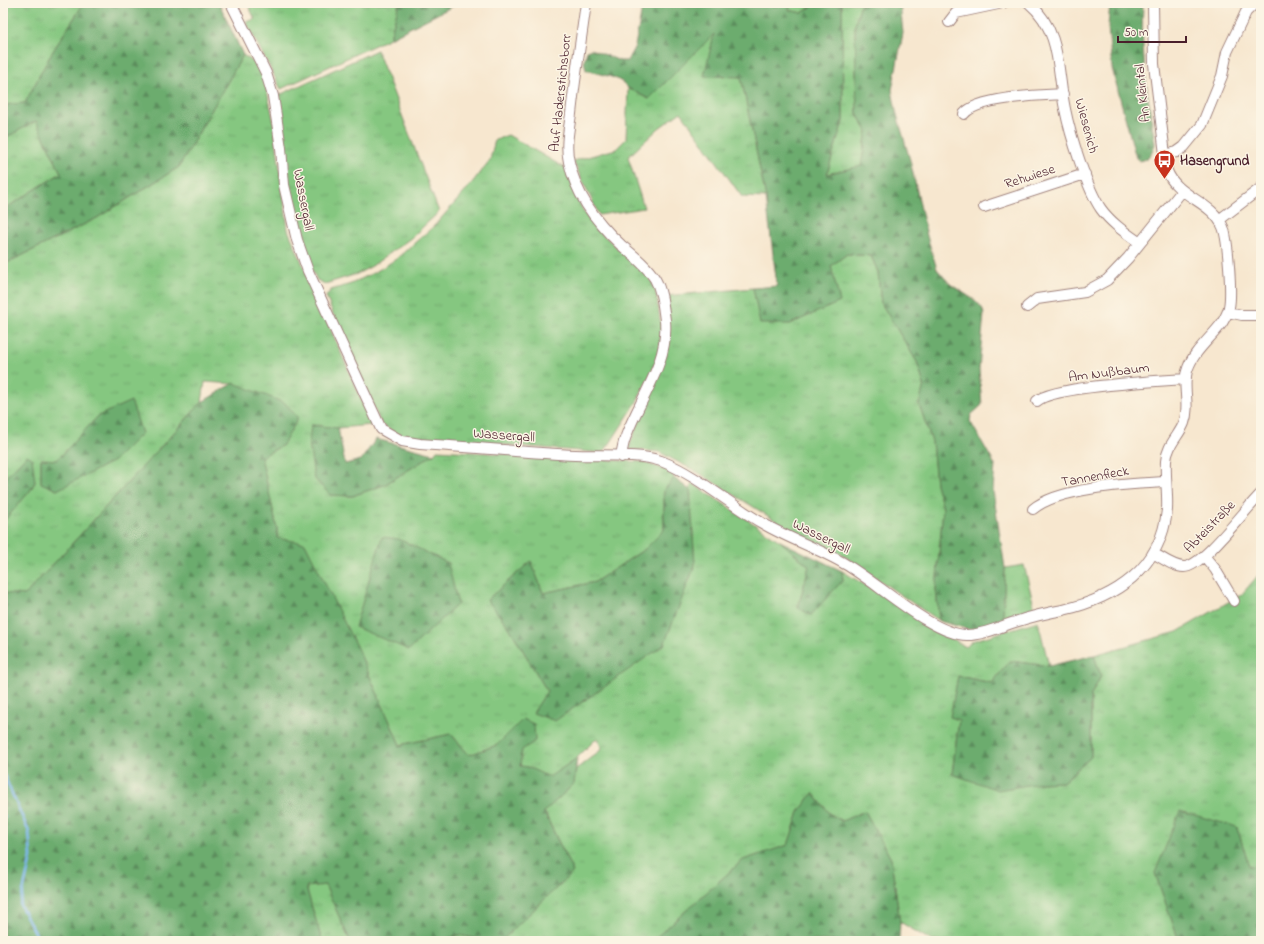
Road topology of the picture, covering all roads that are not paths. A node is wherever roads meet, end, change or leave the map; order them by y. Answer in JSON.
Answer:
{"nodes":[{"id":1,"x":231,"y":3,"type":"edge"},
{"id":2,"x":586,"y":3,"type":"edge"},
{"id":3,"x":1003,"y":3,"type":"edge"},
{"id":4,"x":1029,"y":3,"type":"edge"},
{"id":5,"x":1153,"y":3,"type":"edge"},
{"id":6,"x":1255,"y":3,"type":"edge"},
{"id":7,"x":949,"y":22,"type":"dead end"},
{"id":8,"x":1063,"y":94,"type":"junction"},
{"id":9,"x":964,"y":114,"type":"dead end"},
{"id":10,"x":1164,"y":155,"type":"junction"},
{"id":11,"x":1085,"y":174,"type":"junction"},
{"id":12,"x":1261,"y":188,"type":"edge"},
{"id":13,"x":1182,"y":191,"type":"junction"},
{"id":14,"x":984,"y":207,"type":"dead end"},
{"id":15,"x":1219,"y":220,"type":"junction"},
{"id":16,"x":1140,"y":243,"type":"junction"},
{"id":17,"x":1027,"y":307,"type":"dead end"},
{"id":18,"x":1228,"y":312,"type":"junction"},
{"id":19,"x":1261,"y":315,"type":"edge"},
{"id":20,"x":1186,"y":379,"type":"junction"},
{"id":21,"x":1037,"y":401,"type":"dead end"},
{"id":22,"x":621,"y":457,"type":"junction"},
{"id":23,"x":1166,"y":482,"type":"junction"},
{"id":24,"x":1261,"y":494,"type":"edge"},
{"id":25,"x":1032,"y":509,"type":"dead end"},
{"id":26,"x":1153,"y":553,"type":"junction"},
{"id":27,"x":1205,"y":556,"type":"junction"},
{"id":28,"x":1234,"y":601,"type":"dead end"}],
"edges":[{"from":1,"to":22,"type":"street","name":"Wassergall"},
{"from":2,"to":22,"type":"street","name":"Auf Haderstichsborr"},
{"from":3,"to":7,"type":"street"},
{"from":4,"to":8,"type":"street","name":"Wiesenich"},
{"from":5,"to":10,"type":"street","name":"An Kleintal"},
{"from":6,"to":10,"type":"street"},
{"from":8,"to":9,"type":"street"},
{"from":8,"to":11,"type":"street","name":"Wiesenich"},
{"from":10,"to":13,"type":"street","name":"An Kleintal"},
{"from":11,"to":14,"type":"street","name":"Rehwiese"},
{"from":11,"to":16,"type":"street","name":"Wiesenich"},
{"from":12,"to":15,"type":"street"},
{"from":13,"to":15,"type":"street","name":"An Kleintal"},
{"from":13,"to":16,"type":"street"},
{"from":15,"to":18,"type":"street"},
{"from":16,"to":17,"type":"street"},
{"from":18,"to":19,"type":"street"},
{"from":18,"to":20,"type":"street"},
{"from":20,"to":21,"type":"street","name":"Am Nußbaum"},
{"from":20,"to":23,"type":"street","name":"Wassergall"},
{"from":22,"to":26,"type":"street","name":"Wassergall"},
{"from":23,"to":25,"type":"street","name":"Tannenfleck"},
{"from":23,"to":26,"type":"street","name":"Wassergall"},
{"from":24,"to":27,"type":"street","name":"Abteistraße"},
{"from":26,"to":27,"type":"street","name":"Abteistraße"},
{"from":27,"to":28,"type":"street"}]}
